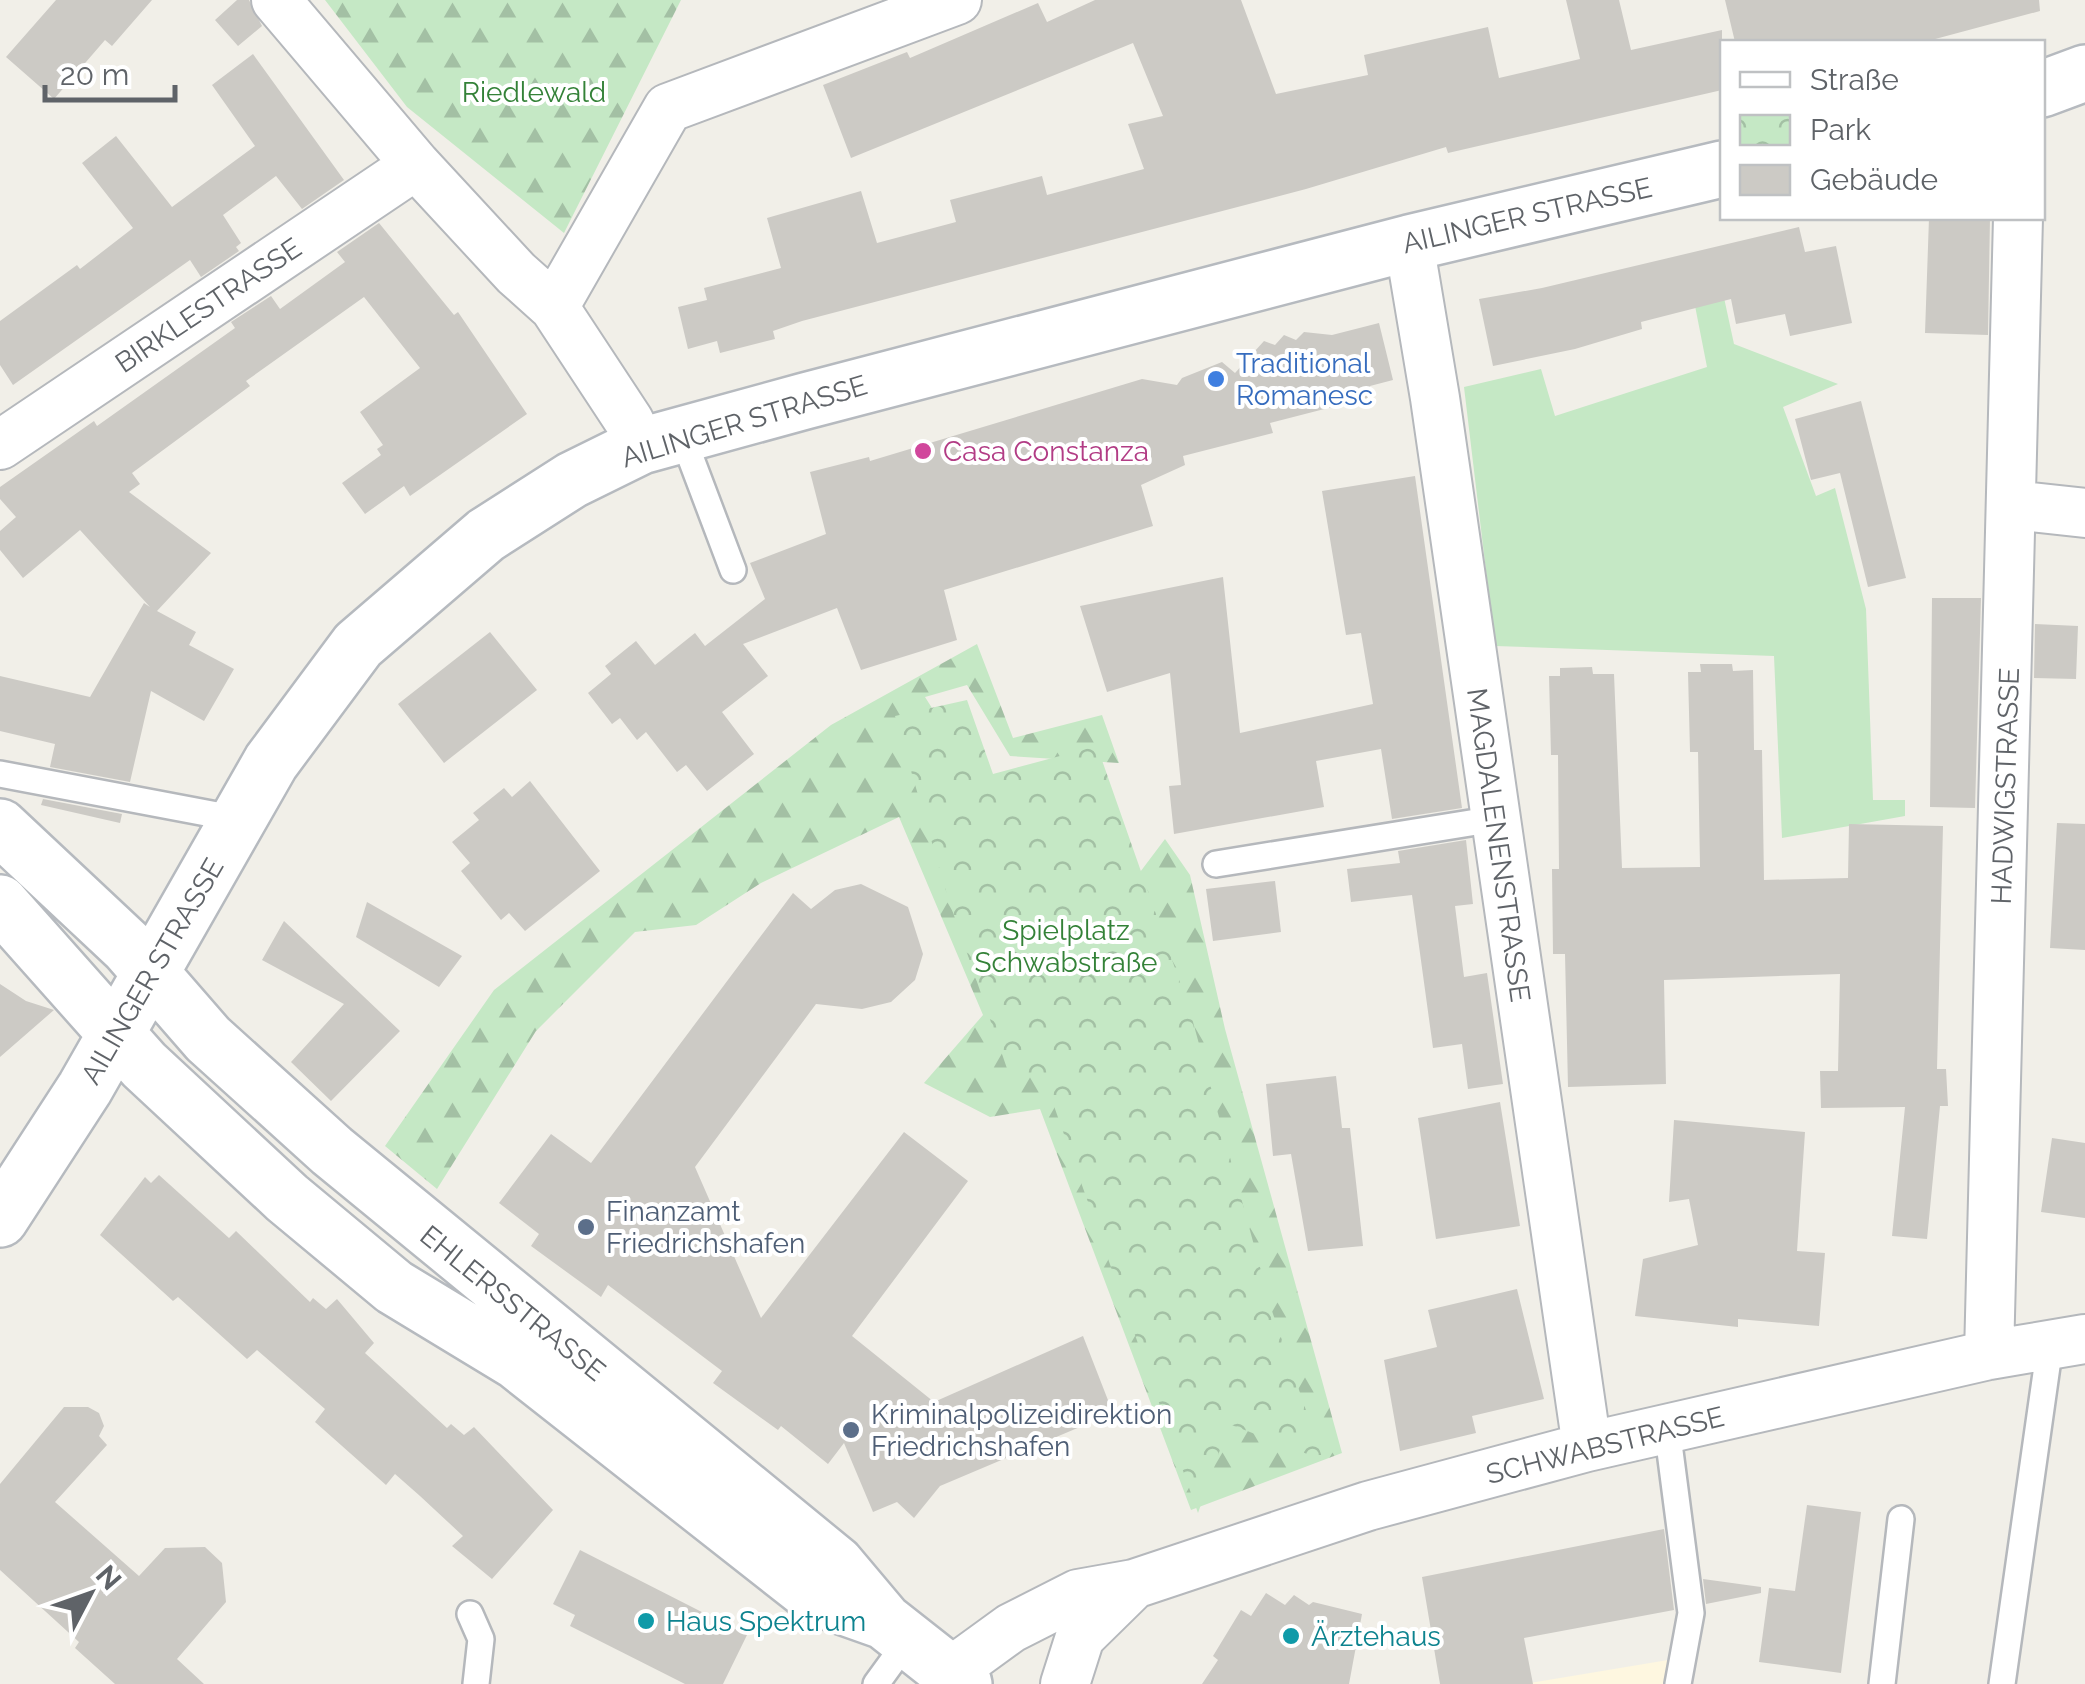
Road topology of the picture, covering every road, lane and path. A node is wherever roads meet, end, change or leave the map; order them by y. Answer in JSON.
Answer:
{"nodes":[{"id":1,"x":276,"y":0,"type":"edge"},
{"id":2,"x":957,"y":0,"type":"edge"},
{"id":3,"x":2085,"y":73,"type":"edge"},
{"id":4,"x":2045,"y":88,"type":"edge"},
{"id":5,"x":416,"y":165,"type":"junction"},
{"id":6,"x":1720,"y":168,"type":"edge"},
{"id":7,"x":2018,"y":220,"type":"edge"},
{"id":8,"x":1409,"y":243,"type":"junction"},
{"id":9,"x":554,"y":307,"type":"junction"},
{"id":10,"x":662,"y":441,"type":"junction"},
{"id":11,"x":0,"y":446,"type":"edge"},
{"id":12,"x":2013,"y":506,"type":"junction"},
{"id":13,"x":2085,"y":512,"type":"edge"},
{"id":14,"x":733,"y":570,"type":"dead end"},
{"id":15,"x":0,"y":774,"type":"edge"},
{"id":16,"x":238,"y":819,"type":"junction"},
{"id":17,"x":1495,"y":819,"type":"junction"},
{"id":18,"x":0,"y":827,"type":"edge"},
{"id":19,"x":1216,"y":864,"type":"dead end"},
{"id":20,"x":0,"y":903,"type":"edge"},
{"id":21,"x":150,"y":976,"type":"junction"},
{"id":22,"x":117,"y":1034,"type":"junction"},
{"id":23,"x":0,"y":1220,"type":"edge"},
{"id":24,"x":2067,"y":1342,"type":"edge"},
{"id":25,"x":1989,"y":1355,"type":"junction"},
{"id":26,"x":1667,"y":1428,"type":"junction"},
{"id":27,"x":1587,"y":1447,"type":"junction"},
{"id":28,"x":1901,"y":1519,"type":"dead end"},
{"id":29,"x":1134,"y":1584,"type":"junction"},
{"id":30,"x":470,"y":1614,"type":"dead end"},
{"id":31,"x":896,"y":1630,"type":"junction"},
{"id":32,"x":951,"y":1680,"type":"edge"},
{"id":33,"x":476,"y":1684,"type":"edge"},
{"id":34,"x":876,"y":1684,"type":"edge"},
{"id":35,"x":1065,"y":1684,"type":"edge"},
{"id":36,"x":1678,"y":1684,"type":"edge"},
{"id":37,"x":1882,"y":1684,"type":"edge"},
{"id":38,"x":2002,"y":1684,"type":"edge"}],
"edges":[{"from":1,"to":5,"type":"street"},
{"from":2,"to":9,"type":"street"},
{"from":3,"to":4,"type":"street"},
{"from":5,"to":9,"type":"street"},
{"from":5,"to":11,"type":"street","name":"BIRKLESTRASSE"},
{"from":6,"to":8,"type":"street","name":"AILINGER STRASSE"},
{"from":7,"to":12,"type":"street","name":"HADWIGSTRASSE"},
{"from":8,"to":10,"type":"street","name":"AILINGER STRASSE"},
{"from":8,"to":17,"type":"street","name":"MAGDALENENSTRASSE"},
{"from":9,"to":10,"type":"street"},
{"from":10,"to":14,"type":"lane"},
{"from":10,"to":16,"type":"street","name":"AILINGER STRASSE"},
{"from":12,"to":13,"type":"street"},
{"from":12,"to":25,"type":"street","name":"HADWIGSTRASSE"},
{"from":15,"to":16,"type":"lane"},
{"from":16,"to":21,"type":"street","name":"AILINGER STRASSE"},
{"from":17,"to":19,"type":"lane"},
{"from":17,"to":27,"type":"street","name":"MAGDALENENSTRASSE"},
{"from":18,"to":21,"type":"street","name":"EHLERSSTRASSE"},
{"from":20,"to":22,"type":"street","name":"EHLERSSTRASSE"},
{"from":21,"to":22,"type":"street","name":"AILINGER STRASSE"},
{"from":21,"to":31,"type":"street","name":"EHLERSSTRASSE"},
{"from":22,"to":23,"type":"street","name":"AILINGER STRASSE"},
{"from":22,"to":31,"type":"street","name":"EHLERSSTRASSE"},
{"from":24,"to":25,"type":"street","name":"SCHWABSTRASSE"},
{"from":24,"to":38,"type":"lane"},
{"from":25,"to":26,"type":"street","name":"SCHWABSTRASSE"},
{"from":26,"to":27,"type":"street","name":"SCHWABSTRASSE"},
{"from":26,"to":36,"type":"lane"},
{"from":27,"to":29,"type":"street","name":"SCHWABSTRASSE"},
{"from":28,"to":37,"type":"lane"},
{"from":29,"to":32,"type":"street","name":"SCHWABSTRASSE"},
{"from":29,"to":35,"type":"street","name":"SCHWABSTRASSE"},
{"from":30,"to":33,"type":"lane"},
{"from":31,"to":32,"type":"street","name":"EHLERSSTRASSE"},
{"from":31,"to":34,"type":"lane"}]}
